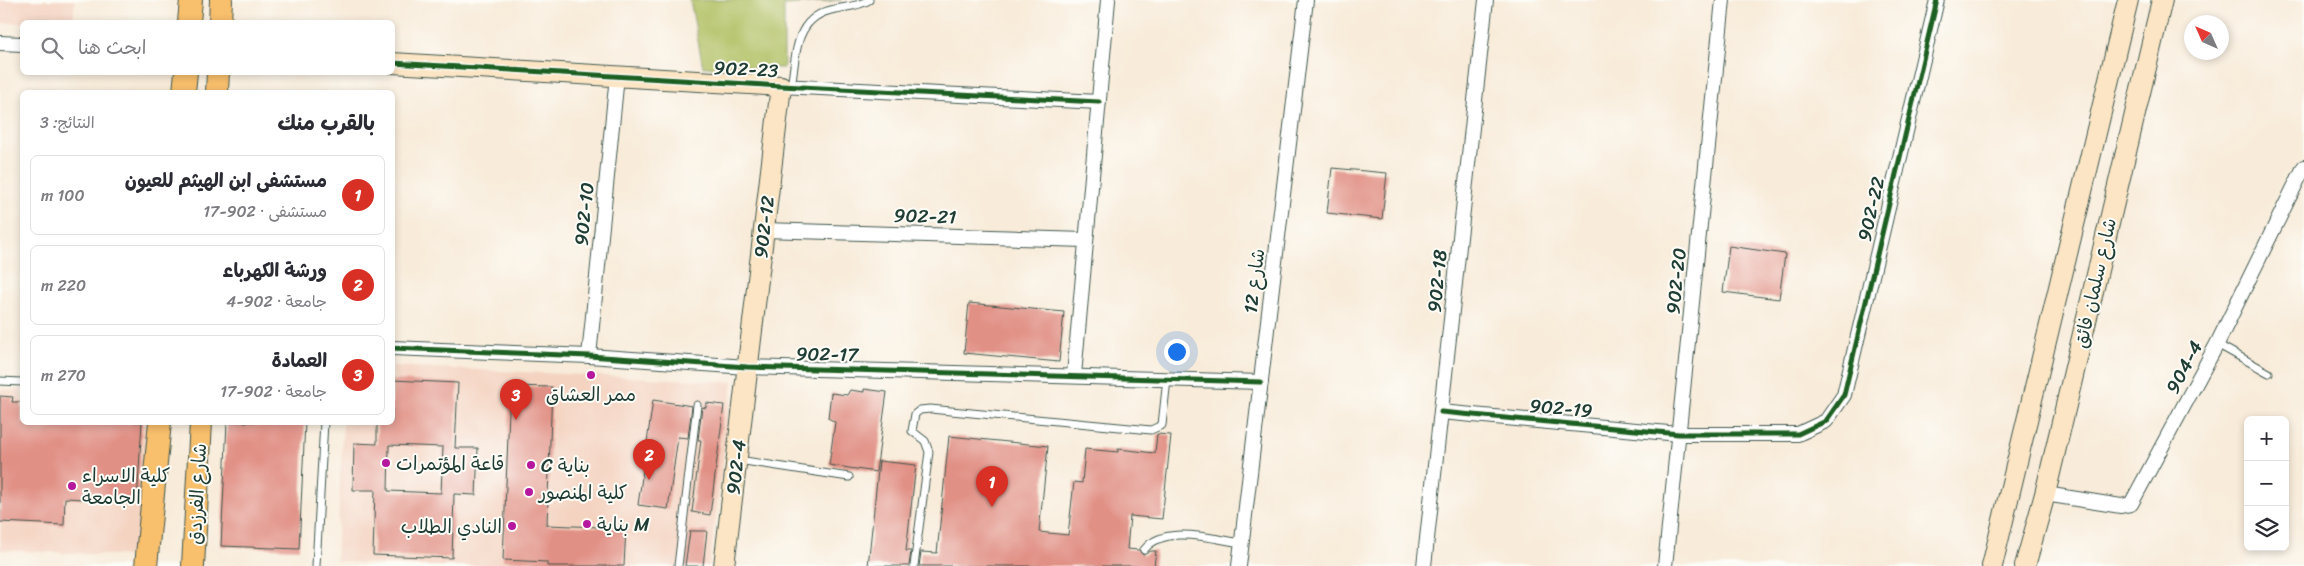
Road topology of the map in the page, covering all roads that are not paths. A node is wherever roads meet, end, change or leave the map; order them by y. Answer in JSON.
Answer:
{"nodes":[{"id":1,"x":191,"y":0,"type":"edge"},
{"id":2,"x":222,"y":0,"type":"edge"},
{"id":3,"x":869,"y":0,"type":"edge"},
{"id":4,"x":1108,"y":0,"type":"edge"},
{"id":5,"x":1306,"y":0,"type":"edge"},
{"id":6,"x":1486,"y":0,"type":"edge"},
{"id":7,"x":1723,"y":0,"type":"edge"},
{"id":8,"x":1937,"y":0,"type":"edge"},
{"id":9,"x":2128,"y":0,"type":"edge"},
{"id":10,"x":2161,"y":5,"type":"edge"},
{"id":11,"x":189,"y":20,"type":"edge"},
{"id":12,"x":220,"y":20,"type":"edge"},
{"id":13,"x":0,"y":43,"type":"edge"},
{"id":14,"x":20,"y":44,"type":"edge"},
{"id":15,"x":395,"y":63,"type":"edge"},
{"id":16,"x":186,"y":75,"type":"edge"},
{"id":17,"x":218,"y":75,"type":"edge"},
{"id":18,"x":617,"y":76,"type":"junction"},
{"id":19,"x":786,"y":86,"type":"junction"},
{"id":20,"x":184,"y":90,"type":"edge"},
{"id":21,"x":217,"y":90,"type":"edge"},
{"id":22,"x":1099,"y":102,"type":"junction"},
{"id":23,"x":2304,"y":167,"type":"edge"},
{"id":24,"x":764,"y":230,"type":"junction"},
{"id":25,"x":1086,"y":240,"type":"junction"},
{"id":26,"x":2217,"y":344,"type":"junction"},
{"id":27,"x":395,"y":348,"type":"edge"},
{"id":28,"x":589,"y":356,"type":"junction"},
{"id":29,"x":747,"y":367,"type":"junction"},
{"id":30,"x":2269,"y":372,"type":"dead end"},
{"id":31,"x":1074,"y":375,"type":"junction"},
{"id":32,"x":1167,"y":379,"type":"junction"},
{"id":33,"x":0,"y":381,"type":"edge"},
{"id":34,"x":20,"y":382,"type":"edge"},
{"id":35,"x":1261,"y":382,"type":"junction"},
{"id":36,"x":697,"y":405,"type":"dead end"},
{"id":37,"x":1441,"y":412,"type":"junction"},
{"id":38,"x":1826,"y":421,"type":"joint"},
{"id":39,"x":160,"y":425,"type":"edge"},
{"id":40,"x":201,"y":425,"type":"edge"},
{"id":41,"x":324,"y":425,"type":"edge"},
{"id":42,"x":1679,"y":434,"type":"junction"},
{"id":43,"x":736,"y":460,"type":"junction"},
{"id":44,"x":849,"y":477,"type":"dead end"},
{"id":45,"x":2045,"y":494,"type":"junction"},
{"id":46,"x":1242,"y":543,"type":"junction"},
{"id":47,"x":1144,"y":550,"type":"dead end"},
{"id":48,"x":146,"y":566,"type":"edge"},
{"id":49,"x":192,"y":566,"type":"edge"},
{"id":50,"x":316,"y":566,"type":"edge"},
{"id":51,"x":678,"y":566,"type":"edge"},
{"id":52,"x":724,"y":566,"type":"edge"},
{"id":53,"x":914,"y":566,"type":"edge"},
{"id":54,"x":1240,"y":566,"type":"edge"},
{"id":55,"x":1424,"y":566,"type":"edge"},
{"id":56,"x":1665,"y":566,"type":"edge"},
{"id":57,"x":1992,"y":566,"type":"edge"},
{"id":58,"x":2025,"y":566,"type":"edge"}],
"edges":[{"from":1,"to":11,"type":"main road"},
{"from":2,"to":12,"type":"main road"},
{"from":3,"to":19,"type":"lane"},
{"from":4,"to":22,"type":"street"},
{"from":5,"to":35,"type":"street","name":"شارع 12"},
{"from":6,"to":37,"type":"street","name":"902-18"},
{"from":7,"to":42,"type":"street","name":"902-20"},
{"from":8,"to":38,"type":"street","name":"902-22"},
{"from":9,"to":57,"type":"main road","name":"شارع سلمان فائق"},
{"from":10,"to":45,"type":"main road","name":"شارع سلمان فائق"},
{"from":13,"to":14,"type":"street"},
{"from":15,"to":18,"type":"main road","name":"902-23"},
{"from":16,"to":20,"type":"main road"},
{"from":17,"to":21,"type":"main road"},
{"from":18,"to":19,"type":"main road","name":"902-23"},
{"from":18,"to":28,"type":"street","name":"902-10"},
{"from":19,"to":22,"type":"street","name":"902-23"},
{"from":19,"to":24,"type":"main road","name":"902-12"},
{"from":22,"to":25,"type":"street"},
{"from":23,"to":26,"type":"street","name":"904-4"},
{"from":24,"to":25,"type":"street","name":"902-21"},
{"from":24,"to":29,"type":"main road","name":"902-12"},
{"from":25,"to":31,"type":"street"},
{"from":26,"to":30,"type":"lane"},
{"from":26,"to":45,"type":"street","name":"904-4"},
{"from":27,"to":28,"type":"street","name":"902-17"},
{"from":28,"to":29,"type":"street","name":"902-17"},
{"from":29,"to":31,"type":"street","name":"902-17"},
{"from":29,"to":43,"type":"main road","name":"902-4"},
{"from":31,"to":32,"type":"street","name":"902-17"},
{"from":32,"to":35,"type":"street","name":"902-17"},
{"from":32,"to":53,"type":"lane"},
{"from":33,"to":34,"type":"lane"},
{"from":35,"to":46,"type":"street","name":"شارع 12"},
{"from":36,"to":51,"type":"lane"},
{"from":37,"to":42,"type":"street","name":"902-19"},
{"from":37,"to":55,"type":"street","name":"902-18"},
{"from":38,"to":42,"type":"street","name":"902-19"},
{"from":39,"to":48,"type":"main road"},
{"from":40,"to":49,"type":"main road","name":"شارع الفرزدق"},
{"from":41,"to":50,"type":"lane"},
{"from":42,"to":56,"type":"street","name":"902-20"},
{"from":43,"to":44,"type":"lane"},
{"from":43,"to":52,"type":"main road","name":"902-4"},
{"from":45,"to":58,"type":"main road","name":"شارع سلمان فائق"},
{"from":46,"to":47,"type":"lane"},
{"from":46,"to":54,"type":"street","name":"شارع 12"}]}
